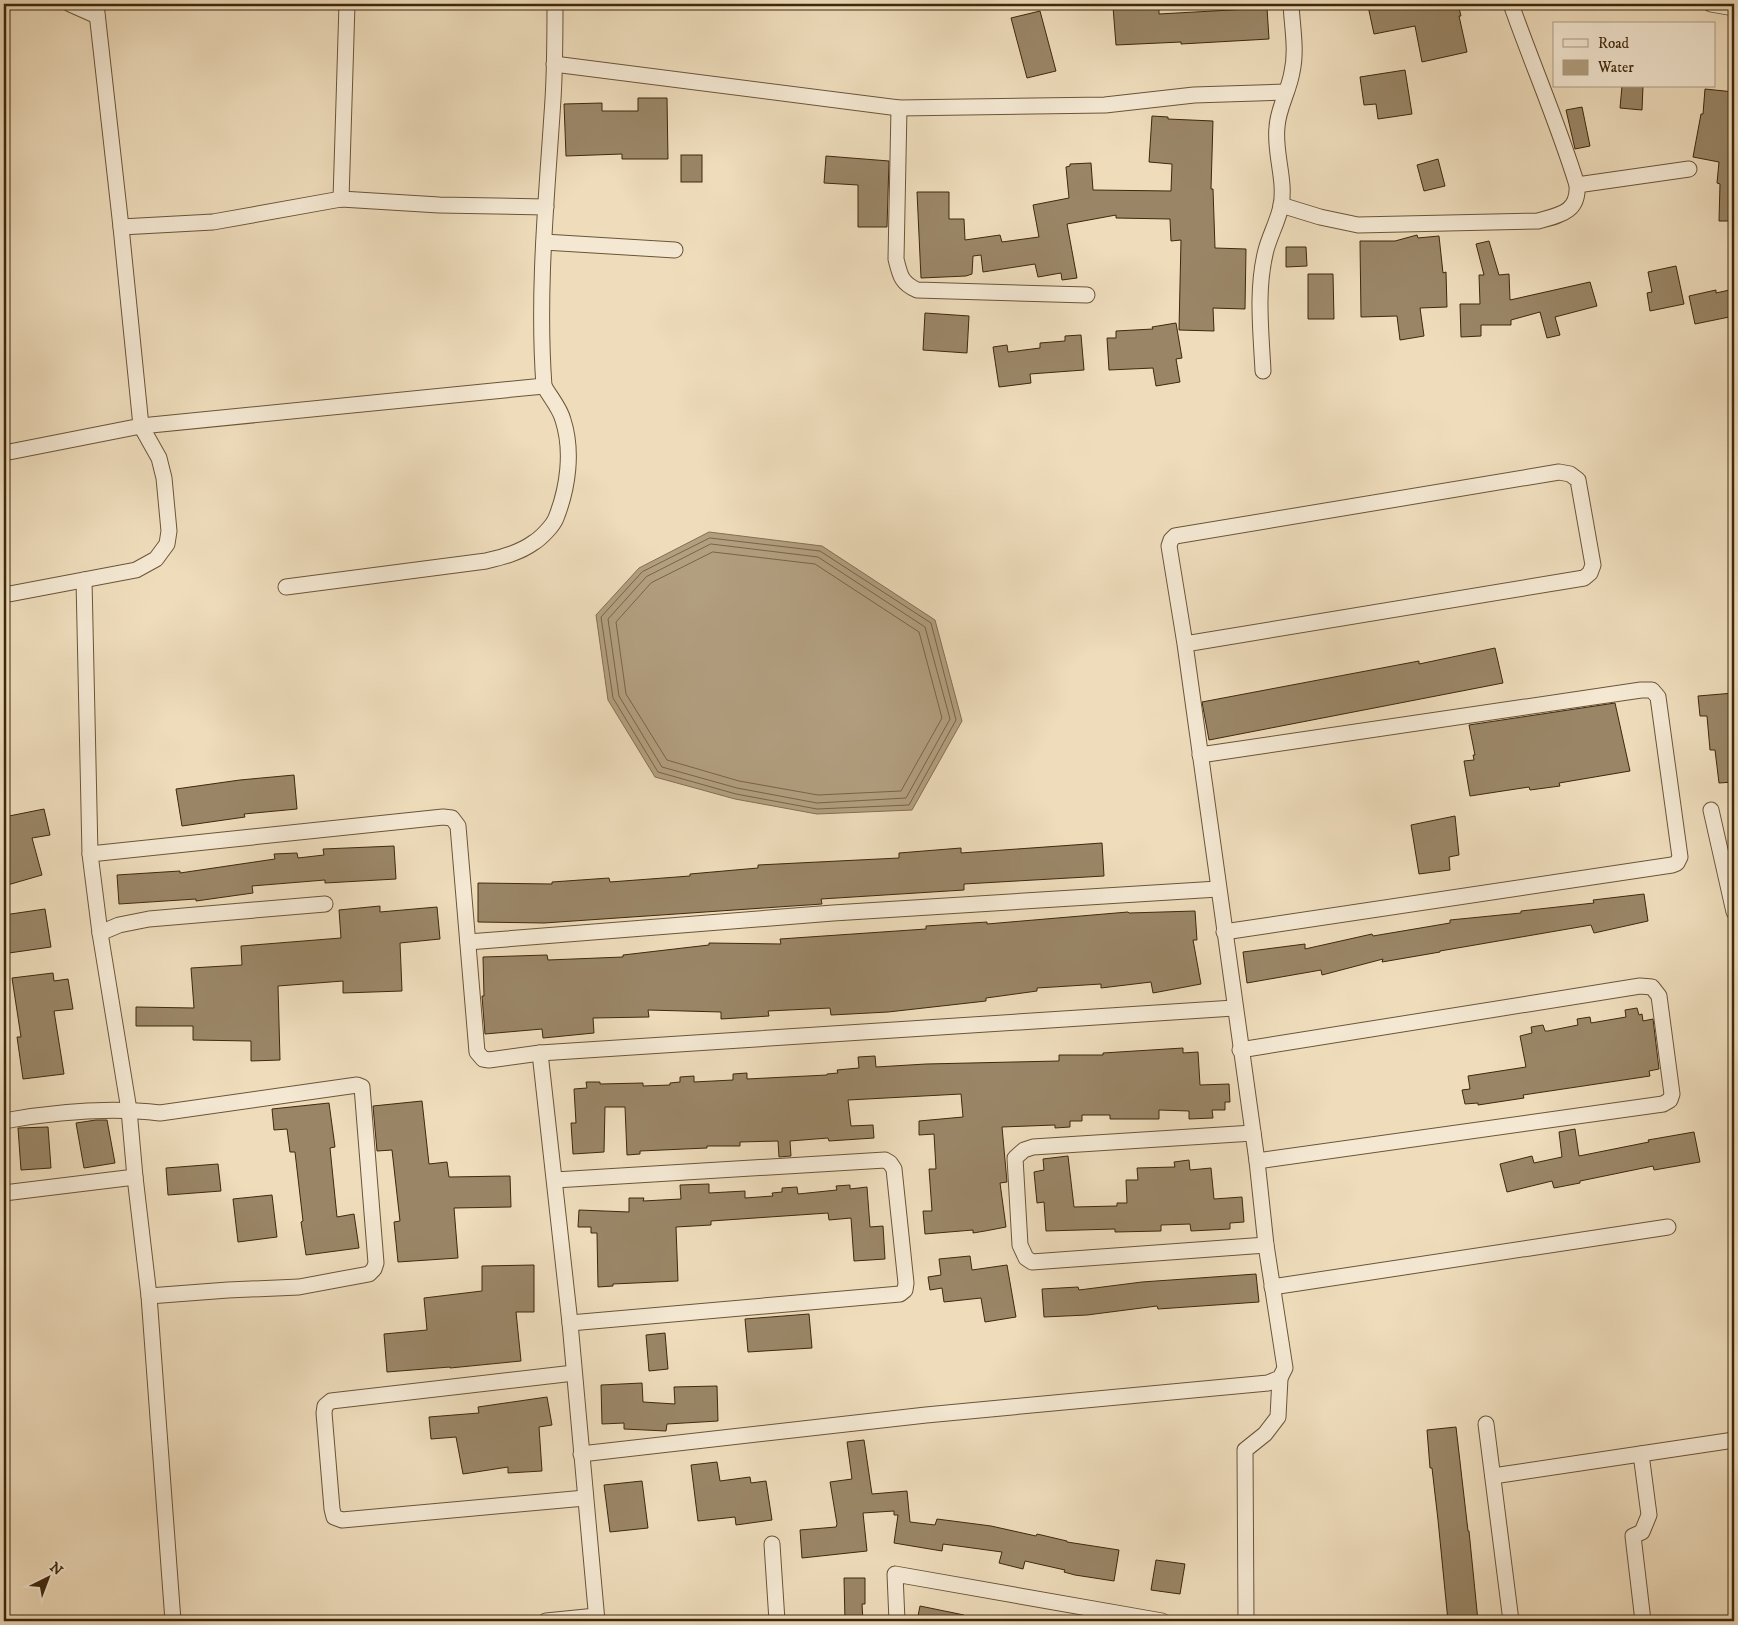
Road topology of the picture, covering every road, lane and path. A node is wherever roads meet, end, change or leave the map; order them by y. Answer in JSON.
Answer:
{"nodes":[{"id":1,"x":70,"y":4,"type":"edge"},
{"id":2,"x":347,"y":4,"type":"edge"},
{"id":3,"x":555,"y":4,"type":"edge"},
{"id":4,"x":1291,"y":4,"type":"edge"},
{"id":5,"x":1511,"y":4,"type":"edge"},
{"id":6,"x":1711,"y":4,"type":"edge"},
{"id":7,"x":1734,"y":8,"type":"edge"},
{"id":8,"x":97,"y":10,"type":"edge"},
{"id":9,"x":554,"y":64,"type":"junction"},
{"id":10,"x":1286,"y":92,"type":"junction"},
{"id":11,"x":899,"y":108,"type":"junction"},
{"id":12,"x":1689,"y":170,"type":"dead end"},
{"id":13,"x":1577,"y":185,"type":"junction"},
{"id":14,"x":341,"y":199,"type":"junction"},
{"id":15,"x":1281,"y":205,"type":"junction"},
{"id":16,"x":546,"y":207,"type":"junction"},
{"id":17,"x":121,"y":227,"type":"junction"},
{"id":18,"x":544,"y":242,"type":"junction"},
{"id":19,"x":675,"y":250,"type":"dead end"},
{"id":20,"x":1087,"y":295,"type":"dead end"},
{"id":21,"x":1263,"y":371,"type":"dead end"},
{"id":22,"x":544,"y":386,"type":"junction"},
{"id":23,"x":141,"y":426,"type":"junction"},
{"id":24,"x":4,"y":453,"type":"edge"},
{"id":25,"x":84,"y":580,"type":"junction"},
{"id":26,"x":286,"y":588,"type":"dead end"},
{"id":27,"x":4,"y":596,"type":"edge"},
{"id":28,"x":1185,"y":644,"type":"junction"},
{"id":29,"x":1200,"y":755,"type":"junction"},
{"id":30,"x":1711,"y":810,"type":"dead end"},
{"id":31,"x":90,"y":854,"type":"junction"},
{"id":32,"x":1218,"y":889,"type":"junction"},
{"id":33,"x":325,"y":904,"type":"dead end"},
{"id":34,"x":1734,"y":912,"type":"edge"},
{"id":35,"x":1224,"y":932,"type":"junction"},
{"id":36,"x":100,"y":933,"type":"junction"},
{"id":37,"x":468,"y":942,"type":"junction"},
{"id":38,"x":1234,"y":1008,"type":"junction"},
{"id":39,"x":1240,"y":1050,"type":"junction"},
{"id":40,"x":540,"y":1053,"type":"junction"},
{"id":41,"x":129,"y":1110,"type":"junction"},
{"id":42,"x":4,"y":1121,"type":"edge"},
{"id":43,"x":1253,"y":1133,"type":"junction"},
{"id":44,"x":1257,"y":1162,"type":"junction"},
{"id":45,"x":135,"y":1177,"type":"junction"},
{"id":46,"x":555,"y":1180,"type":"junction"},
{"id":47,"x":4,"y":1194,"type":"edge"},
{"id":48,"x":1668,"y":1227,"type":"dead end"},
{"id":49,"x":1266,"y":1245,"type":"junction"},
{"id":50,"x":1272,"y":1287,"type":"junction"},
{"id":51,"x":149,"y":1296,"type":"junction"},
{"id":52,"x":570,"y":1323,"type":"junction"},
{"id":53,"x":574,"y":1373,"type":"junction"},
{"id":54,"x":1280,"y":1378,"type":"junction"},
{"id":55,"x":1486,"y":1424,"type":"dead end"},
{"id":56,"x":1734,"y":1440,"type":"edge"},
{"id":57,"x":581,"y":1454,"type":"junction"},
{"id":58,"x":1641,"y":1454,"type":"junction"},
{"id":59,"x":1493,"y":1476,"type":"junction"},
{"id":60,"x":585,"y":1498,"type":"junction"},
{"id":61,"x":772,"y":1544,"type":"dead end"},
{"id":62,"x":597,"y":1618,"type":"edge"},
{"id":63,"x":173,"y":1621,"type":"edge"},
{"id":64,"x":546,"y":1621,"type":"edge"},
{"id":65,"x":777,"y":1621,"type":"edge"},
{"id":66,"x":897,"y":1621,"type":"edge"},
{"id":67,"x":1162,"y":1621,"type":"edge"},
{"id":68,"x":1246,"y":1621,"type":"edge"},
{"id":69,"x":1511,"y":1621,"type":"edge"},
{"id":70,"x":1643,"y":1621,"type":"edge"}],
"edges":[{"from":1,"to":8,"type":"street"},
{"from":2,"to":14,"type":"street"},
{"from":3,"to":9,"type":"street"},
{"from":4,"to":10,"type":"street"},
{"from":5,"to":13,"type":"street"},
{"from":6,"to":7,"type":"street"},
{"from":8,"to":17,"type":"street"},
{"from":9,"to":11,"type":"street"},
{"from":9,"to":16,"type":"street"},
{"from":10,"to":11,"type":"street"},
{"from":10,"to":15,"type":"street"},
{"from":11,"to":20,"type":"street"},
{"from":12,"to":13,"type":"street"},
{"from":13,"to":15,"type":"street"},
{"from":14,"to":16,"type":"street"},
{"from":14,"to":17,"type":"street"},
{"from":15,"to":21,"type":"street"},
{"from":16,"to":18,"type":"street"},
{"from":17,"to":23,"type":"street"},
{"from":18,"to":19,"type":"street"},
{"from":18,"to":22,"type":"street"},
{"from":22,"to":23,"type":"street"},
{"from":22,"to":26,"type":"street"},
{"from":23,"to":24,"type":"street"},
{"from":23,"to":25,"type":"street"},
{"from":25,"to":27,"type":"street"},
{"from":25,"to":31,"type":"street"},
{"from":28,"to":28,"type":"street"},
{"from":28,"to":29,"type":"street"},
{"from":29,"to":32,"type":"street"},
{"from":29,"to":35,"type":"street"},
{"from":30,"to":34,"type":"street"},
{"from":31,"to":36,"type":"street"},
{"from":31,"to":37,"type":"street"},
{"from":32,"to":35,"type":"street"},
{"from":32,"to":37,"type":"street"},
{"from":33,"to":36,"type":"street"},
{"from":35,"to":38,"type":"street"},
{"from":36,"to":41,"type":"street"},
{"from":37,"to":40,"type":"street"},
{"from":38,"to":39,"type":"street"},
{"from":38,"to":40,"type":"street"},
{"from":39,"to":43,"type":"street"},
{"from":39,"to":44,"type":"street"},
{"from":40,"to":46,"type":"street"},
{"from":41,"to":42,"type":"street"},
{"from":41,"to":45,"type":"street"},
{"from":41,"to":51,"type":"street"},
{"from":43,"to":44,"type":"street"},
{"from":43,"to":49,"type":"street"},
{"from":44,"to":49,"type":"street"},
{"from":45,"to":47,"type":"street"},
{"from":45,"to":51,"type":"street"},
{"from":46,"to":52,"type":"street"},
{"from":46,"to":52,"type":"street"},
{"from":48,"to":50,"type":"street"},
{"from":49,"to":50,"type":"street"},
{"from":50,"to":54,"type":"street"},
{"from":51,"to":63,"type":"street"},
{"from":52,"to":53,"type":"street"},
{"from":53,"to":57,"type":"street"},
{"from":53,"to":60,"type":"street"},
{"from":54,"to":57,"type":"street"},
{"from":54,"to":68,"type":"street"},
{"from":55,"to":59,"type":"street"},
{"from":56,"to":58,"type":"street"},
{"from":57,"to":60,"type":"street"},
{"from":58,"to":59,"type":"street"},
{"from":58,"to":70,"type":"street"},
{"from":59,"to":69,"type":"street"},
{"from":60,"to":62,"type":"street"},
{"from":61,"to":65,"type":"street"},
{"from":62,"to":64,"type":"street"},
{"from":66,"to":67,"type":"street"}]}
